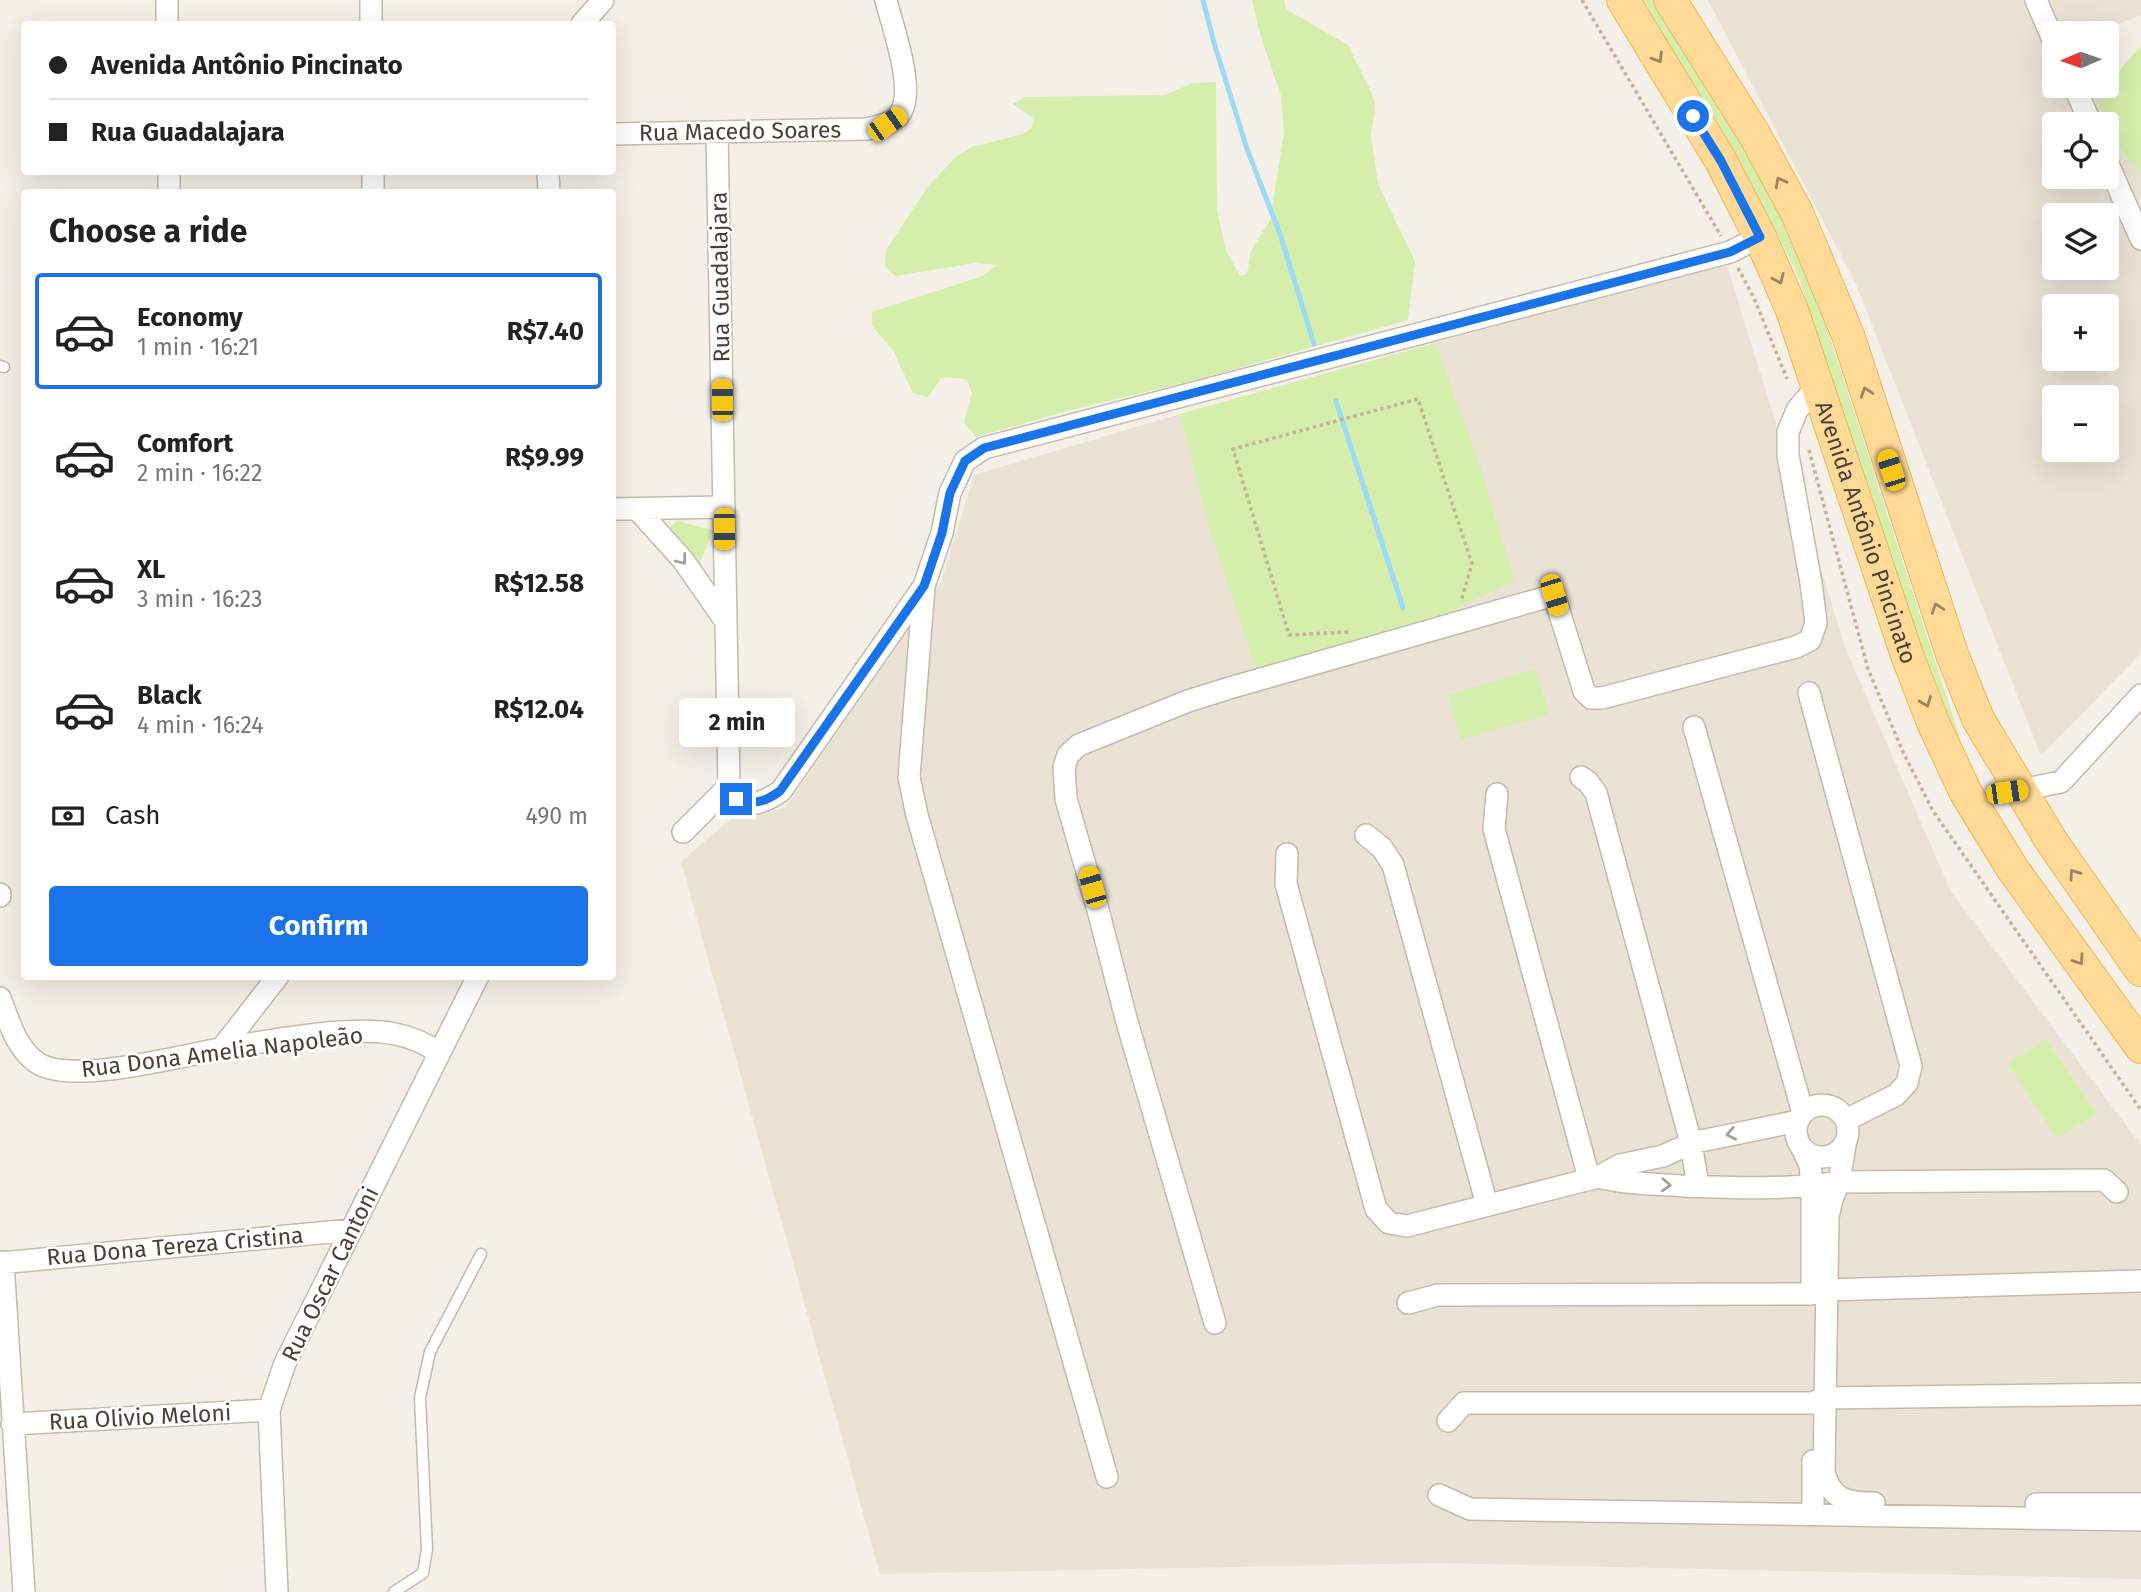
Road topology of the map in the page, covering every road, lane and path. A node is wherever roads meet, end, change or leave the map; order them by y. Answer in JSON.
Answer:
{"nodes":[{"id":1,"x":167,"y":0,"type":"edge"},
{"id":2,"x":371,"y":0,"type":"edge"},
{"id":3,"x":603,"y":0,"type":"edge"},
{"id":4,"x":886,"y":0,"type":"edge"},
{"id":5,"x":1582,"y":0,"type":"edge"},
{"id":6,"x":1623,"y":0,"type":"edge"},
{"id":7,"x":1670,"y":0,"type":"edge"},
{"id":8,"x":2036,"y":0,"type":"edge"},
{"id":9,"x":167,"y":21,"type":"edge"},
{"id":10,"x":371,"y":21,"type":"edge"},
{"id":11,"x":585,"y":21,"type":"edge"},
{"id":12,"x":2045,"y":21,"type":"edge"},
{"id":13,"x":717,"y":132,"type":"junction"},
{"id":14,"x":616,"y":134,"type":"edge"},
{"id":15,"x":2119,"y":189,"type":"edge"},
{"id":16,"x":1760,"y":237,"type":"junction"},
{"id":17,"x":2141,"y":239,"type":"edge"},
{"id":18,"x":1730,"y":252,"type":"junction"},
{"id":19,"x":1754,"y":298,"type":"dead end"},
{"id":20,"x":1817,"y":386,"type":"junction"},
{"id":21,"x":724,"y":507,"type":"junction"},
{"id":22,"x":616,"y":509,"type":"edge"},
{"id":23,"x":637,"y":509,"type":"junction"},
{"id":24,"x":924,"y":586,"type":"junction"},
{"id":25,"x":724,"y":619,"type":"junction"},
{"id":26,"x":1455,"y":623,"type":"junction"},
{"id":27,"x":1354,"y":631,"type":"dead end"},
{"id":28,"x":1809,"y":693,"type":"dead end"},
{"id":29,"x":2141,"y":695,"type":"edge"},
{"id":30,"x":1694,"y":727,"type":"dead end"},
{"id":31,"x":1581,"y":777,"type":"dead end"},
{"id":32,"x":729,"y":786,"type":"junction"},
{"id":33,"x":2021,"y":790,"type":"junction"},
{"id":34,"x":1966,"y":793,"type":"junction"},
{"id":35,"x":1497,"y":794,"type":"dead end"},
{"id":36,"x":683,"y":832,"type":"dead end"},
{"id":37,"x":1366,"y":835,"type":"dead end"},
{"id":38,"x":1287,"y":854,"type":"dead end"},
{"id":39,"x":2055,"y":926,"type":"junction"},
{"id":40,"x":2118,"y":938,"type":"junction"},
{"id":41,"x":2141,"y":970,"type":"edge"},
{"id":42,"x":275,"y":980,"type":"edge"},
{"id":43,"x":476,"y":980,"type":"edge"},
{"id":44,"x":0,"y":998,"type":"edge"},
{"id":45,"x":2141,"y":1047,"type":"edge"},
{"id":46,"x":222,"y":1048,"type":"junction"},
{"id":47,"x":439,"y":1052,"type":"junction"},
{"id":48,"x":1800,"y":1117,"type":"junction"},
{"id":49,"x":1846,"y":1120,"type":"junction"},
{"id":50,"x":1690,"y":1143,"type":"junction"},
{"id":51,"x":1845,"y":1145,"type":"junction"},
{"id":52,"x":1801,"y":1146,"type":"junction"},
{"id":53,"x":1594,"y":1178,"type":"junction"},
{"id":54,"x":1839,"y":1182,"type":"junction"},
{"id":55,"x":1698,"y":1186,"type":"junction"},
{"id":56,"x":1812,"y":1186,"type":"junction"},
{"id":57,"x":2117,"y":1192,"type":"dead end"},
{"id":58,"x":1487,"y":1205,"type":"junction"},
{"id":59,"x":351,"y":1230,"type":"junction"},
{"id":60,"x":481,"y":1254,"type":"dead end"},
{"id":61,"x":1,"y":1263,"type":"edge"},
{"id":62,"x":2141,"y":1281,"type":"edge"},
{"id":63,"x":1819,"y":1292,"type":"junction"},
{"id":64,"x":1408,"y":1303,"type":"dead end"},
{"id":65,"x":1215,"y":1323,"type":"dead end"},
{"id":66,"x":2141,"y":1394,"type":"edge"},
{"id":67,"x":1818,"y":1401,"type":"junction"},
{"id":68,"x":268,"y":1410,"type":"junction"},
{"id":69,"x":1448,"y":1421,"type":"dead end"},
{"id":70,"x":12,"y":1424,"type":"junction"},
{"id":71,"x":1107,"y":1477,"type":"dead end"},
{"id":72,"x":1438,"y":1495,"type":"dead end"},
{"id":73,"x":2141,"y":1504,"type":"edge"},
{"id":74,"x":1813,"y":1514,"type":"junction"},
{"id":75,"x":2141,"y":1520,"type":"edge"},
{"id":76,"x":24,"y":1592,"type":"edge"},
{"id":77,"x":277,"y":1592,"type":"edge"},
{"id":78,"x":394,"y":1592,"type":"edge"}],
"edges":[{"from":1,"to":9,"type":"street"},
{"from":2,"to":10,"type":"street"},
{"from":3,"to":11,"type":"street"},
{"from":4,"to":13,"type":"street","name":"Rua Macedo Soares"},
{"from":5,"to":18,"type":"path"},
{"from":6,"to":16,"type":"main road","name":"Avenida Antônio Pincinato","one_way":true},
{"from":33,"to":7,"type":"main road","name":"Avenida Antônio Pincinato","one_way":true},
{"from":8,"to":12,"type":"street"},
{"from":13,"to":14,"type":"street","name":"Rua Macedo Soares"},
{"from":13,"to":21,"type":"street","name":"Rua Guadalajara"},
{"from":15,"to":17,"type":"street"},
{"from":16,"to":18,"type":"street"},
{"from":16,"to":20,"type":"main road","name":"Avenida Antônio Pincinato","one_way":true},
{"from":18,"to":19,"type":"path"},
{"from":18,"to":24,"type":"street"},
{"from":20,"to":26,"type":"street"},
{"from":20,"to":34,"type":"main road","name":"Avenida Antônio Pincinato","one_way":true},
{"from":21,"to":23,"type":"street"},
{"from":21,"to":25,"type":"street","name":"Rua Guadalajara"},
{"from":22,"to":23,"type":"street"},
{"from":23,"to":25,"type":"street","one_way":true},
{"from":24,"to":32,"type":"street"},
{"from":24,"to":71,"type":"street"},
{"from":25,"to":32,"type":"street","name":"Rua Guadalajara"},
{"from":26,"to":27,"type":"path"},
{"from":26,"to":65,"type":"street"},
{"from":28,"to":49,"type":"street"},
{"from":29,"to":33,"type":"street"},
{"from":30,"to":48,"type":"street"},
{"from":31,"to":50,"type":"street"},
{"from":32,"to":36,"type":"street"},
{"from":33,"to":34,"type":"main road"},
{"from":40,"to":33,"type":"main road","name":"Avenida Antônio Pincinato","one_way":true},
{"from":34,"to":39,"type":"main road","name":"Avenida Antônio Pincinato"},
{"from":35,"to":53,"type":"street"},
{"from":37,"to":58,"type":"street"},
{"from":38,"to":58,"type":"street"},
{"from":39,"to":40,"type":"main road"},
{"from":39,"to":45,"type":"main road","name":"Avenida Antônio Pincinato","one_way":true},
{"from":40,"to":41,"type":"main road","name":"Avenida Antônio Pincinato"},
{"from":42,"to":46,"type":"street"},
{"from":43,"to":47,"type":"street","name":"Rua Oscar Cantoni"},
{"from":44,"to":46,"type":"street","name":"Rua Dona Amelia Napoleão"},
{"from":46,"to":47,"type":"street","name":"Rua Dona Amelia Napoleão"},
{"from":47,"to":59,"type":"street","name":"Rua Oscar Cantoni"},
{"from":48,"to":49,"type":"street"},
{"from":48,"to":50,"type":"street","one_way":true},
{"from":48,"to":52,"type":"street"},
{"from":49,"to":51,"type":"street"},
{"from":50,"to":53,"type":"street"},
{"from":50,"to":55,"type":"street"},
{"from":51,"to":52,"type":"street"},
{"from":51,"to":54,"type":"street"},
{"from":52,"to":56,"type":"street"},
{"from":53,"to":55,"type":"street","one_way":true},
{"from":53,"to":58,"type":"street"},
{"from":54,"to":56,"type":"street"},
{"from":54,"to":57,"type":"street"},
{"from":54,"to":63,"type":"street"},
{"from":55,"to":56,"type":"street"},
{"from":56,"to":63,"type":"street"},
{"from":59,"to":61,"type":"street","name":"Rua Dona Tereza Cristina"},
{"from":59,"to":68,"type":"street","name":"Rua Oscar Cantoni"},
{"from":60,"to":78,"type":"lane"},
{"from":61,"to":70,"type":"street"},
{"from":62,"to":63,"type":"street"},
{"from":63,"to":64,"type":"street"},
{"from":63,"to":67,"type":"street"},
{"from":66,"to":67,"type":"street"},
{"from":67,"to":69,"type":"street"},
{"from":67,"to":73,"type":"street"},
{"from":67,"to":74,"type":"street"},
{"from":68,"to":70,"type":"street","name":"Rua Olivio Meloni"},
{"from":68,"to":77,"type":"street","name":"Rua Oscar Cantoni"},
{"from":70,"to":76,"type":"street"},
{"from":72,"to":74,"type":"street"},
{"from":74,"to":75,"type":"street"}]}
